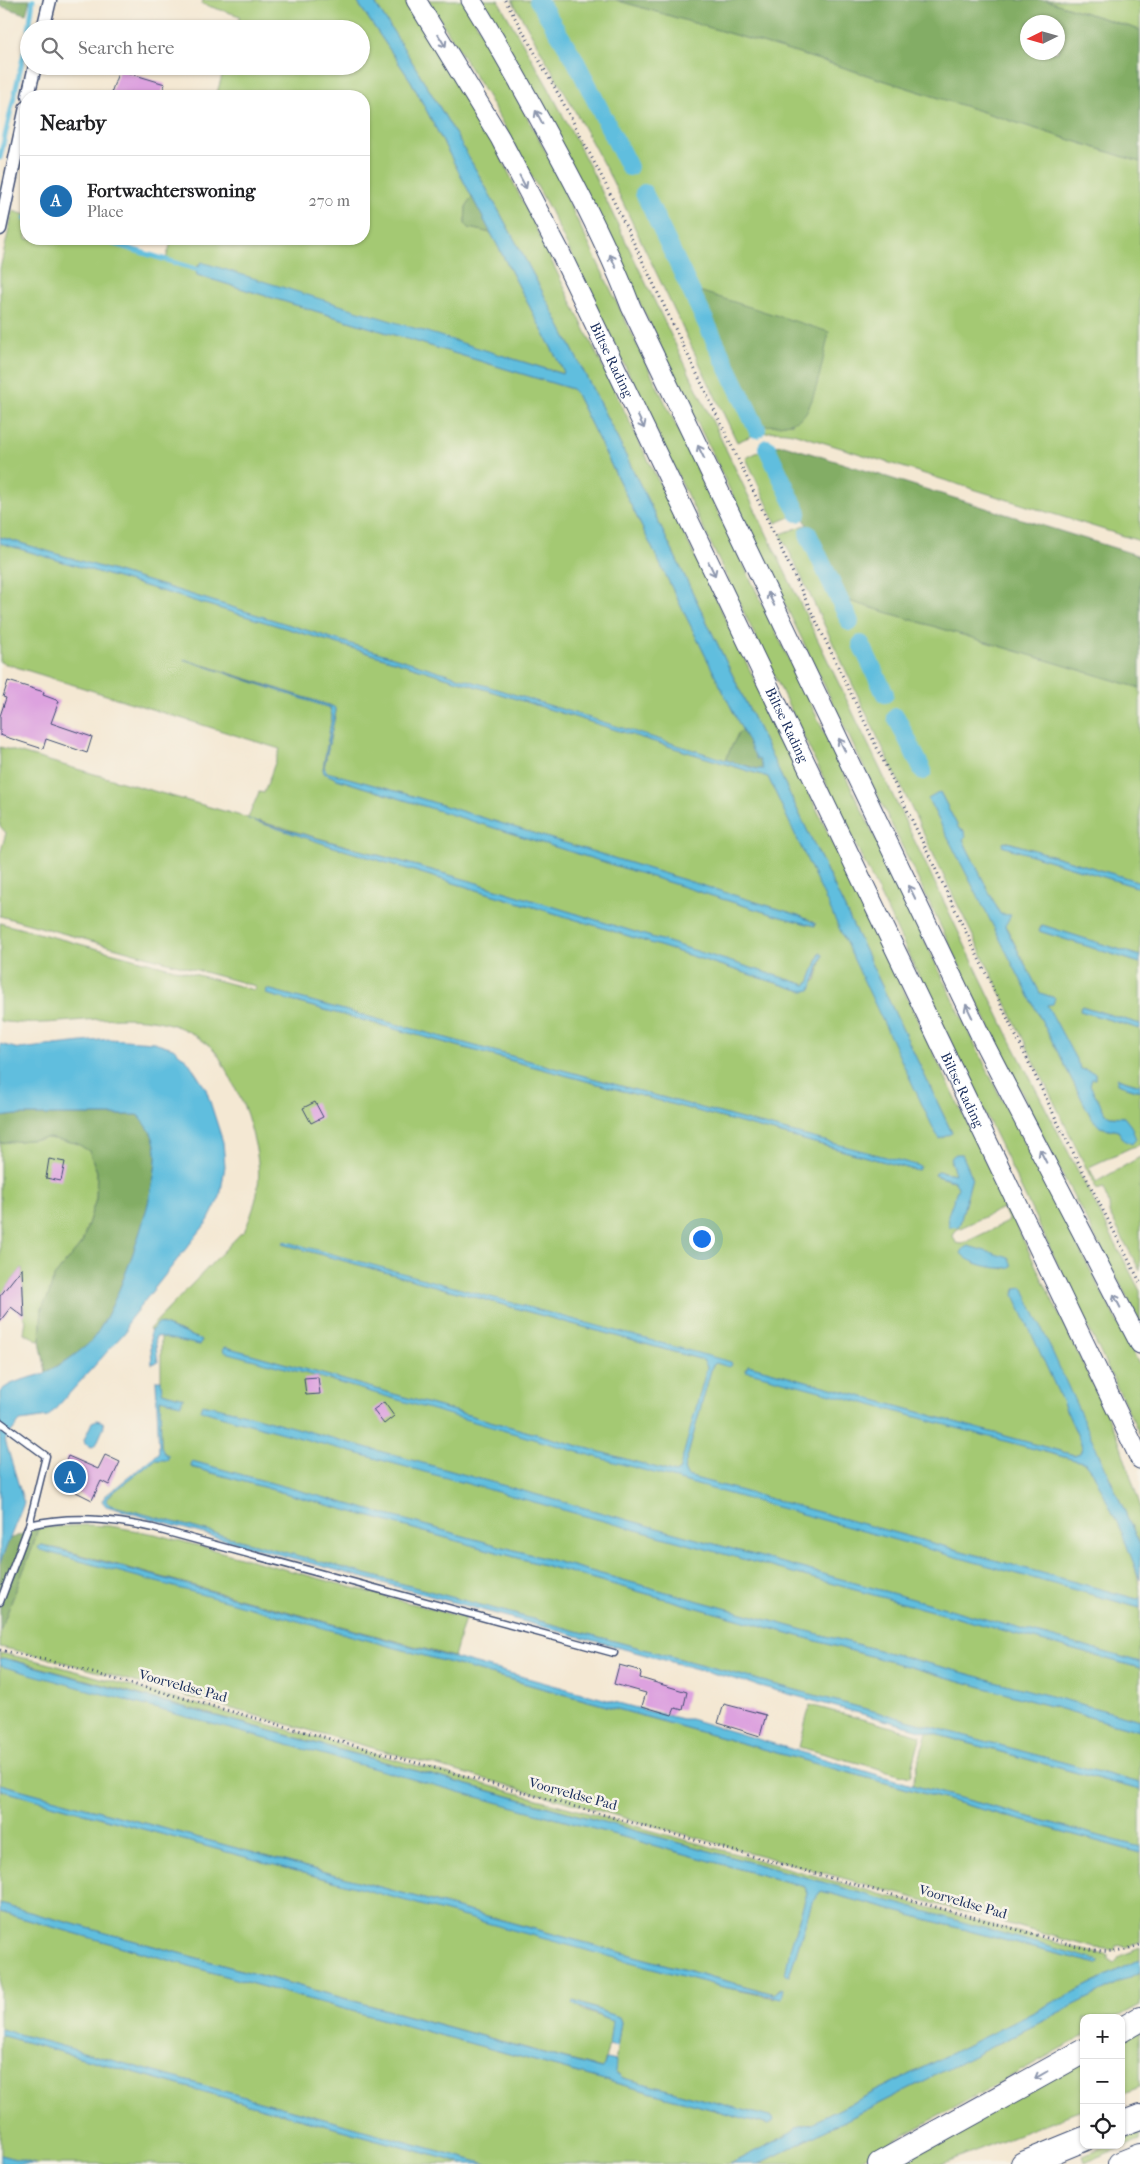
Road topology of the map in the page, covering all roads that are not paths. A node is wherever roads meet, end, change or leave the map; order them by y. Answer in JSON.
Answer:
{"nodes":[{"id":1,"x":50,"y":0,"type":"edge"},
{"id":2,"x":416,"y":0,"type":"edge"},
{"id":3,"x":471,"y":0,"type":"edge"},
{"id":4,"x":45,"y":20,"type":"edge"},
{"id":5,"x":33,"y":75,"type":"edge"},
{"id":6,"x":29,"y":90,"type":"edge"},
{"id":7,"x":20,"y":135,"type":"edge"},
{"id":8,"x":0,"y":229,"type":"edge"},
{"id":9,"x":1140,"y":1344,"type":"edge"},
{"id":10,"x":0,"y":1422,"type":"edge"},
{"id":11,"x":1140,"y":1459,"type":"edge"},
{"id":12,"x":29,"y":1525,"type":"junction"},
{"id":13,"x":0,"y":1602,"type":"edge"},
{"id":14,"x":614,"y":1653,"type":"dead end"},
{"id":15,"x":1140,"y":2019,"type":"edge"},
{"id":16,"x":1125,"y":2028,"type":"edge"},
{"id":17,"x":1080,"y":2053,"type":"edge"},
{"id":18,"x":1140,"y":2117,"type":"edge"},
{"id":19,"x":1125,"y":2123,"type":"edge"},
{"id":20,"x":1080,"y":2142,"type":"edge"},
{"id":21,"x":1140,"y":2156,"type":"edge"},
{"id":22,"x":880,"y":2164,"type":"edge"},
{"id":23,"x":1023,"y":2164,"type":"edge"},
{"id":24,"x":1120,"y":2164,"type":"edge"}],
"edges":[{"from":1,"to":4,"type":"street"},
{"from":2,"to":11,"type":"main road","name":"Biltse Rading","one_way":true},
{"from":9,"to":3,"type":"main road","one_way":true},
{"from":5,"to":6,"type":"street"},
{"from":7,"to":8,"type":"street"},
{"from":10,"to":12,"type":"lane"},
{"from":12,"to":13,"type":"lane"},
{"from":12,"to":14,"type":"lane"},
{"from":15,"to":16,"type":"highway"},
{"from":17,"to":22,"type":"highway","one_way":true},
{"from":18,"to":19,"type":"highway"},
{"from":20,"to":23,"type":"highway"},
{"from":21,"to":24,"type":"highway"}]}
